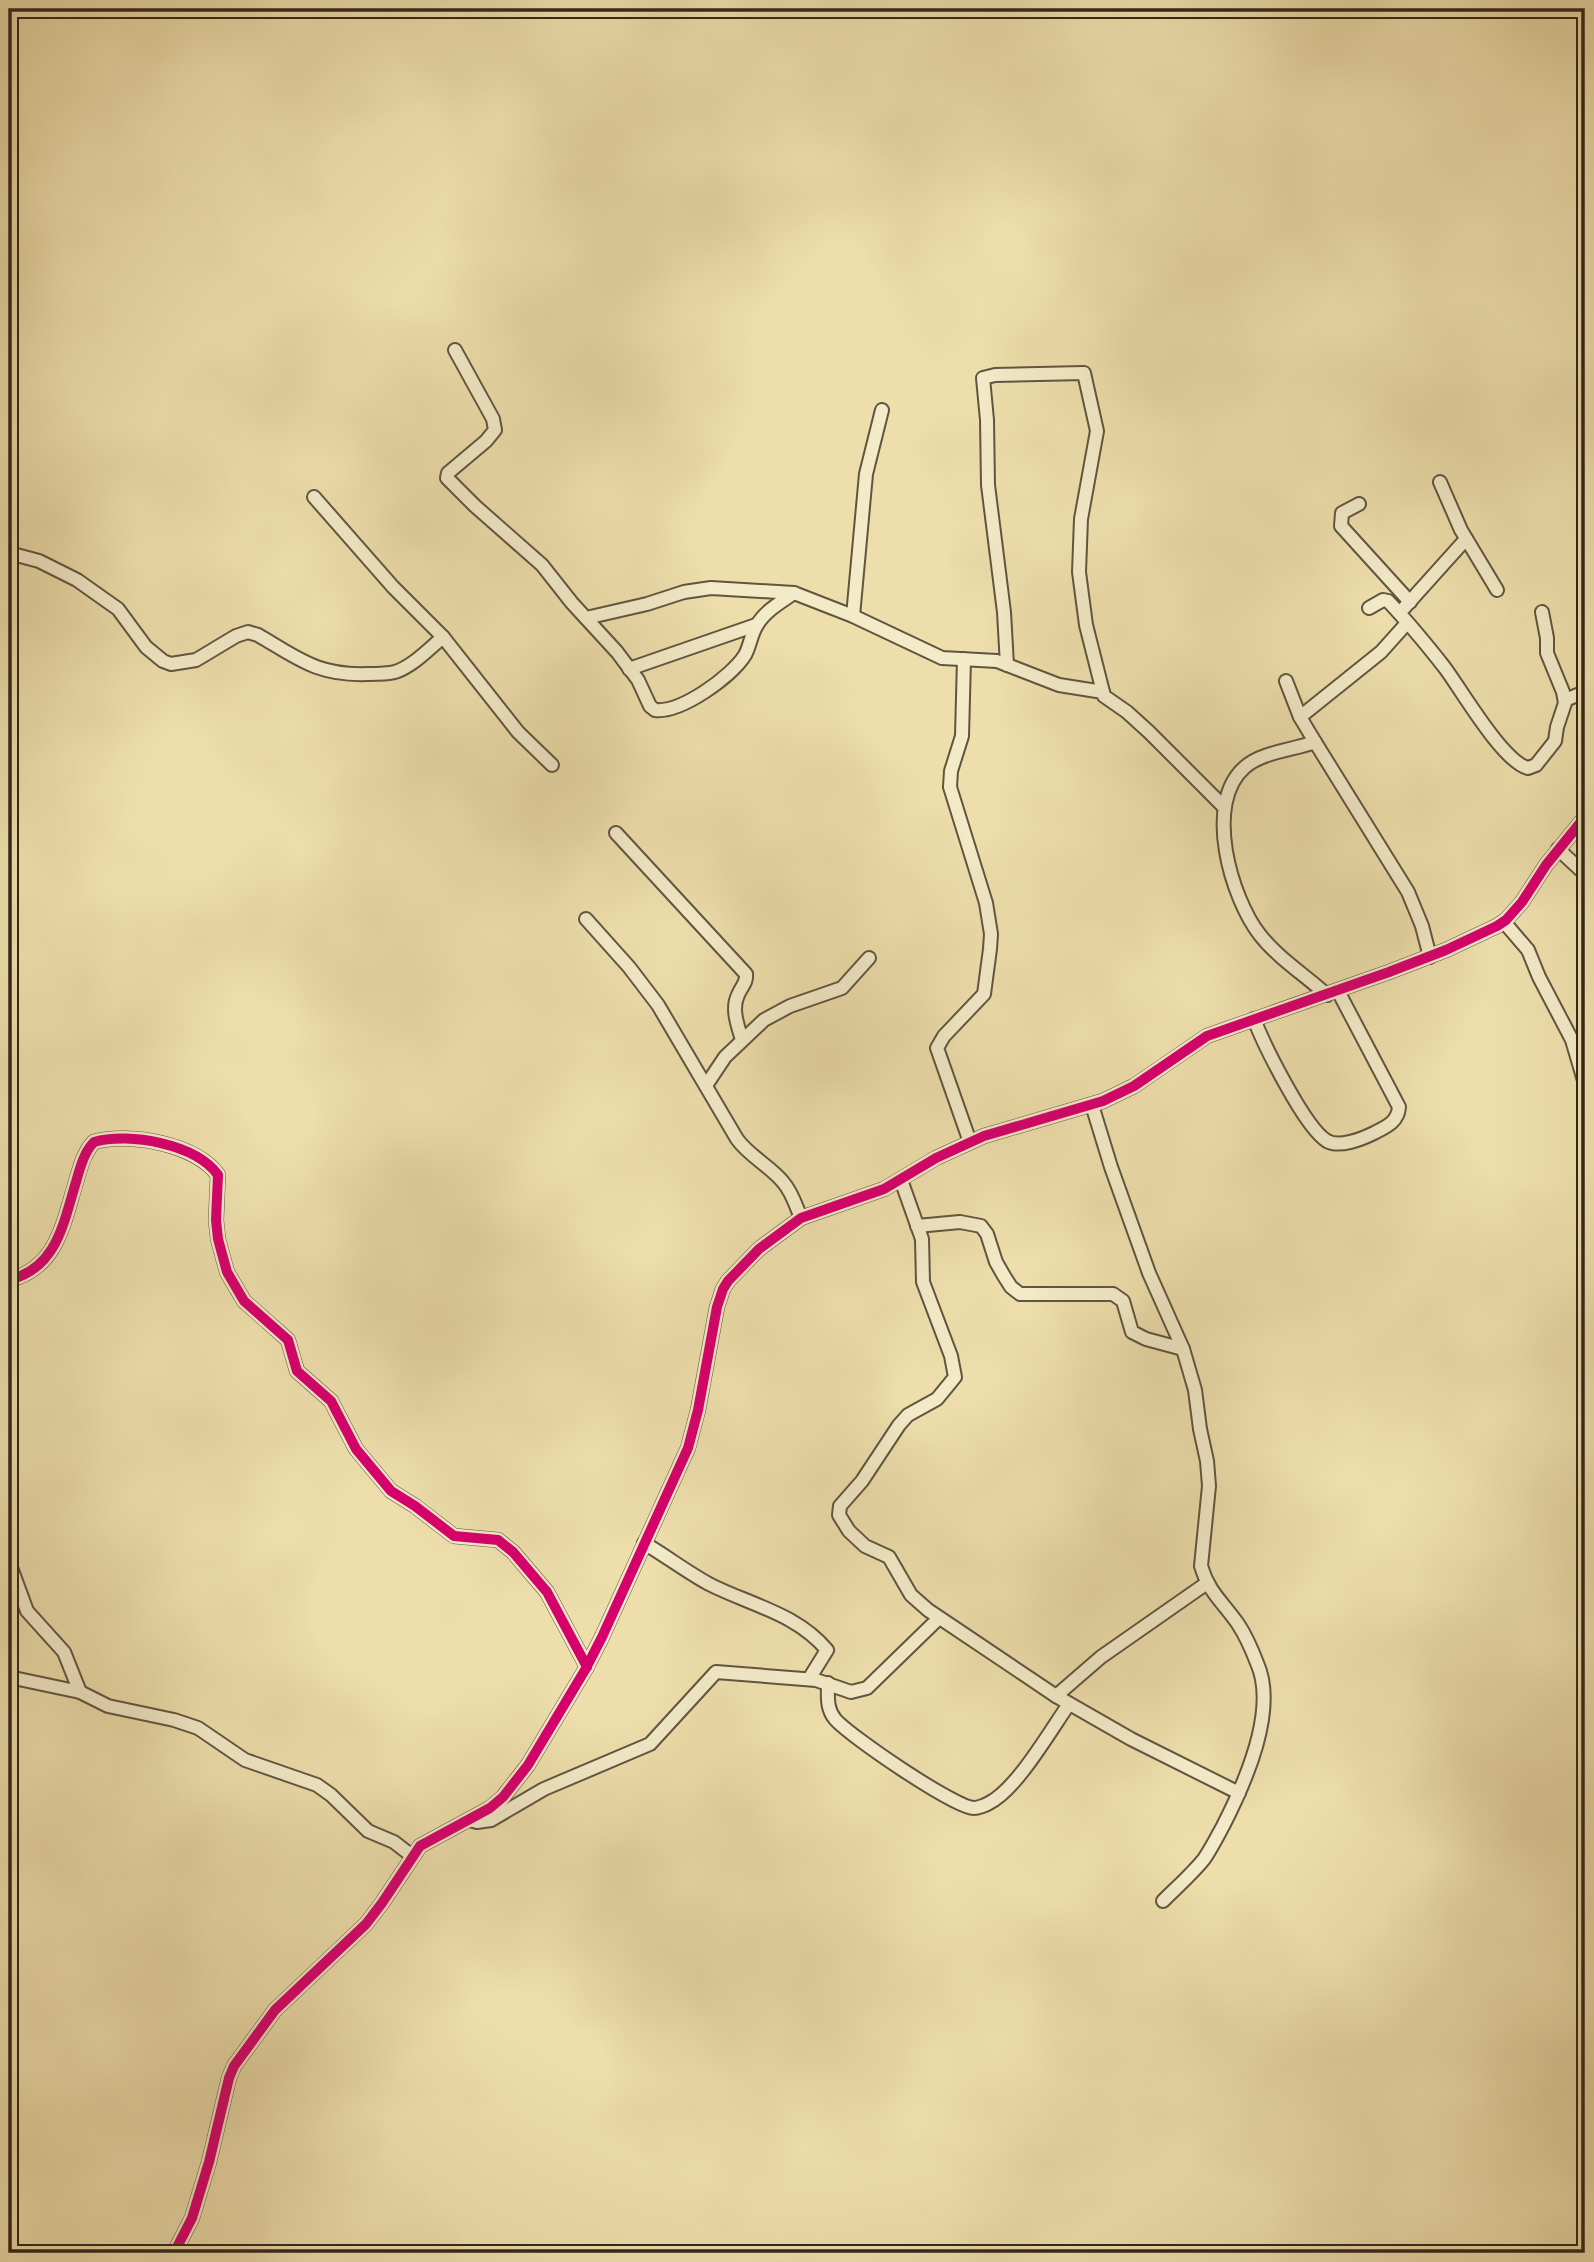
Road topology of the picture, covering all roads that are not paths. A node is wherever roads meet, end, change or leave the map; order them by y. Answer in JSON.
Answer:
{"nodes":[{"id":1,"x":455,"y":350,"type":"dead end"},
{"id":2,"x":882,"y":410,"type":"dead end"},
{"id":3,"x":1440,"y":482,"type":"dead end"},
{"id":4,"x":314,"y":497,"type":"dead end"},
{"id":5,"x":1359,"y":504,"type":"dead end"},
{"id":6,"x":1466,"y":539,"type":"junction"},
{"id":7,"x":9,"y":553,"type":"edge"},
{"id":8,"x":1497,"y":590,"type":"dead end"},
{"id":9,"x":794,"y":593,"type":"junction"},
{"id":10,"x":1410,"y":602,"type":"junction"},
{"id":11,"x":1369,"y":608,"type":"dead end"},
{"id":12,"x":1542,"y":612,"type":"dead end"},
{"id":13,"x":853,"y":616,"type":"junction"},
{"id":14,"x":586,"y":618,"type":"junction"},
{"id":15,"x":1403,"y":618,"type":"junction"},
{"id":16,"x":756,"y":625,"type":"junction"},
{"id":17,"x":443,"y":638,"type":"junction"},
{"id":18,"x":964,"y":659,"type":"junction"},
{"id":19,"x":1007,"y":665,"type":"junction"},
{"id":20,"x":629,"y":669,"type":"junction"},
{"id":21,"x":1286,"y":681,"type":"dead end"},
{"id":22,"x":1103,"y":692,"type":"junction"},
{"id":23,"x":1585,"y":692,"type":"edge"},
{"id":24,"x":1565,"y":700,"type":"junction"},
{"id":25,"x":1300,"y":717,"type":"junction"},
{"id":26,"x":1314,"y":742,"type":"junction"},
{"id":27,"x":552,"y":765,"type":"dead end"},
{"id":28,"x":1224,"y":807,"type":"junction"},
{"id":29,"x":1585,"y":817,"type":"edge"},
{"id":30,"x":616,"y":833,"type":"dead end"},
{"id":31,"x":1559,"y":849,"type":"junction"},
{"id":32,"x":1585,"y":874,"type":"edge"},
{"id":33,"x":586,"y":919,"type":"dead end"},
{"id":34,"x":1504,"y":922,"type":"junction"},
{"id":35,"x":1430,"y":957,"type":"junction"},
{"id":36,"x":869,"y":958,"type":"dead end"},
{"id":37,"x":1333,"y":993,"type":"junction"},
{"id":38,"x":1254,"y":1019,"type":"junction"},
{"id":39,"x":742,"y":1040,"type":"junction"},
{"id":40,"x":707,"y":1084,"type":"junction"},
{"id":41,"x":1585,"y":1084,"type":"edge"},
{"id":42,"x":1091,"y":1105,"type":"junction"},
{"id":43,"x":970,"y":1142,"type":"junction"},
{"id":44,"x":901,"y":1180,"type":"junction"},
{"id":45,"x":801,"y":1218,"type":"junction"},
{"id":46,"x":917,"y":1226,"type":"junction"},
{"id":47,"x":9,"y":1280,"type":"edge"},
{"id":48,"x":1183,"y":1349,"type":"junction"},
{"id":49,"x":644,"y":1543,"type":"junction"},
{"id":50,"x":9,"y":1562,"type":"edge"},
{"id":51,"x":1207,"y":1583,"type":"junction"},
{"id":52,"x":939,"y":1618,"type":"junction"},
{"id":53,"x":587,"y":1667,"type":"junction"},
{"id":54,"x":9,"y":1677,"type":"edge"},
{"id":55,"x":809,"y":1679,"type":"junction"},
{"id":56,"x":828,"y":1683,"type":"junction"},
{"id":57,"x":80,"y":1692,"type":"junction"},
{"id":58,"x":1056,"y":1696,"type":"junction"},
{"id":59,"x":1069,"y":1704,"type":"junction"},
{"id":60,"x":1239,"y":1793,"type":"junction"},
{"id":61,"x":469,"y":1820,"type":"junction"},
{"id":62,"x":412,"y":1856,"type":"junction"},
{"id":63,"x":1163,"y":1901,"type":"dead end"},
{"id":64,"x":174,"y":2253,"type":"edge"}],
"edges":[{"from":1,"to":14,"type":"street"},
{"from":2,"to":13,"type":"street"},
{"from":3,"to":6,"type":"street"},
{"from":4,"to":17,"type":"street"},
{"from":5,"to":10,"type":"street"},
{"from":6,"to":8,"type":"street"},
{"from":6,"to":10,"type":"street"},
{"from":7,"to":17,"type":"street"},
{"from":9,"to":13,"type":"street"},
{"from":9,"to":14,"type":"street"},
{"from":9,"to":16,"type":"street"},
{"from":10,"to":15,"type":"street"},
{"from":11,"to":15,"type":"street"},
{"from":12,"to":24,"type":"street"},
{"from":13,"to":18,"type":"street"},
{"from":14,"to":20,"type":"street"},
{"from":15,"to":24,"type":"street"},
{"from":15,"to":25,"type":"street"},
{"from":16,"to":20,"type":"street"},
{"from":16,"to":20,"type":"street"},
{"from":17,"to":27,"type":"street"},
{"from":18,"to":19,"type":"street"},
{"from":18,"to":43,"type":"street"},
{"from":19,"to":22,"type":"street"},
{"from":19,"to":22,"type":"street"},
{"from":21,"to":25,"type":"street"},
{"from":22,"to":28,"type":"street"},
{"from":23,"to":24,"type":"street"},
{"from":25,"to":26,"type":"street"},
{"from":26,"to":28,"type":"street"},
{"from":26,"to":35,"type":"street"},
{"from":28,"to":37,"type":"street"},
{"from":29,"to":31,"type":"street"},
{"from":30,"to":39,"type":"street"},
{"from":31,"to":32,"type":"street"},
{"from":31,"to":34,"type":"street"},
{"from":33,"to":40,"type":"street"},
{"from":34,"to":35,"type":"street"},
{"from":34,"to":41,"type":"street"},
{"from":35,"to":37,"type":"street"},
{"from":36,"to":39,"type":"street"},
{"from":37,"to":38,"type":"street"},
{"from":37,"to":38,"type":"street"},
{"from":38,"to":42,"type":"street"},
{"from":39,"to":40,"type":"street"},
{"from":40,"to":45,"type":"street"},
{"from":42,"to":43,"type":"street"},
{"from":42,"to":48,"type":"street"},
{"from":43,"to":44,"type":"street"},
{"from":44,"to":45,"type":"street"},
{"from":44,"to":46,"type":"street"},
{"from":45,"to":49,"type":"street"},
{"from":46,"to":48,"type":"street"},
{"from":46,"to":52,"type":"street"},
{"from":47,"to":53,"type":"street"},
{"from":48,"to":51,"type":"street"},
{"from":49,"to":53,"type":"street"},
{"from":49,"to":55,"type":"street"},
{"from":50,"to":57,"type":"street"},
{"from":51,"to":58,"type":"street"},
{"from":51,"to":60,"type":"street"},
{"from":52,"to":56,"type":"street"},
{"from":52,"to":58,"type":"street"},
{"from":53,"to":61,"type":"street"},
{"from":54,"to":57,"type":"street"},
{"from":55,"to":56,"type":"street"},
{"from":55,"to":61,"type":"street"},
{"from":56,"to":59,"type":"street"},
{"from":57,"to":62,"type":"street"},
{"from":58,"to":59,"type":"street"},
{"from":59,"to":60,"type":"street"},
{"from":60,"to":63,"type":"street"},
{"from":61,"to":62,"type":"street"},
{"from":62,"to":64,"type":"street"}]}
